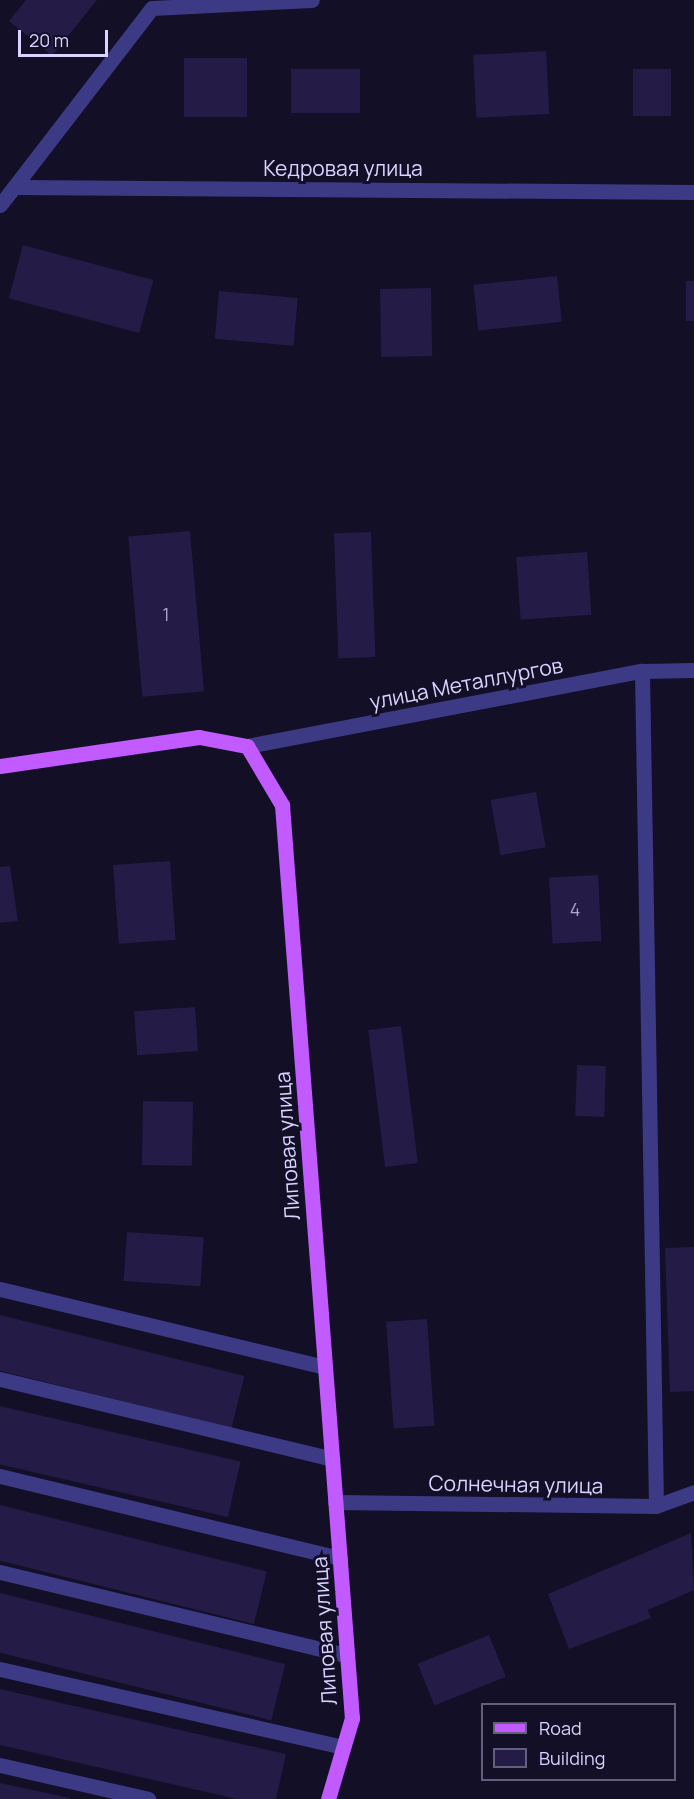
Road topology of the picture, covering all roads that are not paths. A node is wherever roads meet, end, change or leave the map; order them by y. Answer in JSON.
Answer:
{"nodes":[{"id":1,"x":312,"y":0,"type":"edge"},
{"id":2,"x":14,"y":188,"type":"junction"},
{"id":3,"x":694,"y":192,"type":"edge"},
{"id":4,"x":0,"y":206,"type":"edge"},
{"id":5,"x":694,"y":670,"type":"edge"},
{"id":6,"x":642,"y":671,"type":"junction"},
{"id":7,"x":247,"y":746,"type":"junction"},
{"id":8,"x":0,"y":766,"type":"edge"},
{"id":9,"x":0,"y":1289,"type":"edge"},
{"id":10,"x":325,"y":1367,"type":"junction"},
{"id":11,"x":0,"y":1379,"type":"edge"},
{"id":12,"x":332,"y":1459,"type":"junction"},
{"id":13,"x":0,"y":1476,"type":"edge"},
{"id":14,"x":694,"y":1492,"type":"edge"},
{"id":15,"x":335,"y":1503,"type":"junction"},
{"id":16,"x":656,"y":1506,"type":"junction"},
{"id":17,"x":339,"y":1558,"type":"junction"},
{"id":18,"x":0,"y":1572,"type":"edge"},
{"id":19,"x":347,"y":1655,"type":"junction"},
{"id":20,"x":0,"y":1669,"type":"edge"},
{"id":21,"x":343,"y":1747,"type":"junction"},
{"id":22,"x":0,"y":1765,"type":"edge"},
{"id":23,"x":148,"y":1799,"type":"edge"},
{"id":24,"x":328,"y":1799,"type":"edge"}],
"edges":[{"from":1,"to":2,"type":"street"},
{"from":2,"to":3,"type":"street","name":"Кедровая улица"},
{"from":2,"to":4,"type":"street"},
{"from":5,"to":6,"type":"street","name":"улица Металлургов"},
{"from":6,"to":7,"type":"street","name":"улица Металлургов"},
{"from":6,"to":16,"type":"street"},
{"from":7,"to":8,"type":"main road"},
{"from":7,"to":10,"type":"main road","name":"Липовая улица"},
{"from":9,"to":10,"type":"street"},
{"from":10,"to":12,"type":"main road","name":"Липовая улица"},
{"from":11,"to":12,"type":"street"},
{"from":12,"to":15,"type":"main road","name":"Липовая улица"},
{"from":13,"to":17,"type":"street"},
{"from":14,"to":16,"type":"street","name":"Солнечная улица"},
{"from":15,"to":16,"type":"street","name":"Солнечная улица"},
{"from":15,"to":17,"type":"main road","name":"Липовая улица"},
{"from":17,"to":19,"type":"main road","name":"Липовая улица"},
{"from":18,"to":19,"type":"street"},
{"from":19,"to":21,"type":"main road","name":"Липовая улица"},
{"from":20,"to":21,"type":"street"},
{"from":21,"to":24,"type":"main road","name":"Липовая улица"},
{"from":22,"to":23,"type":"street"}]}
